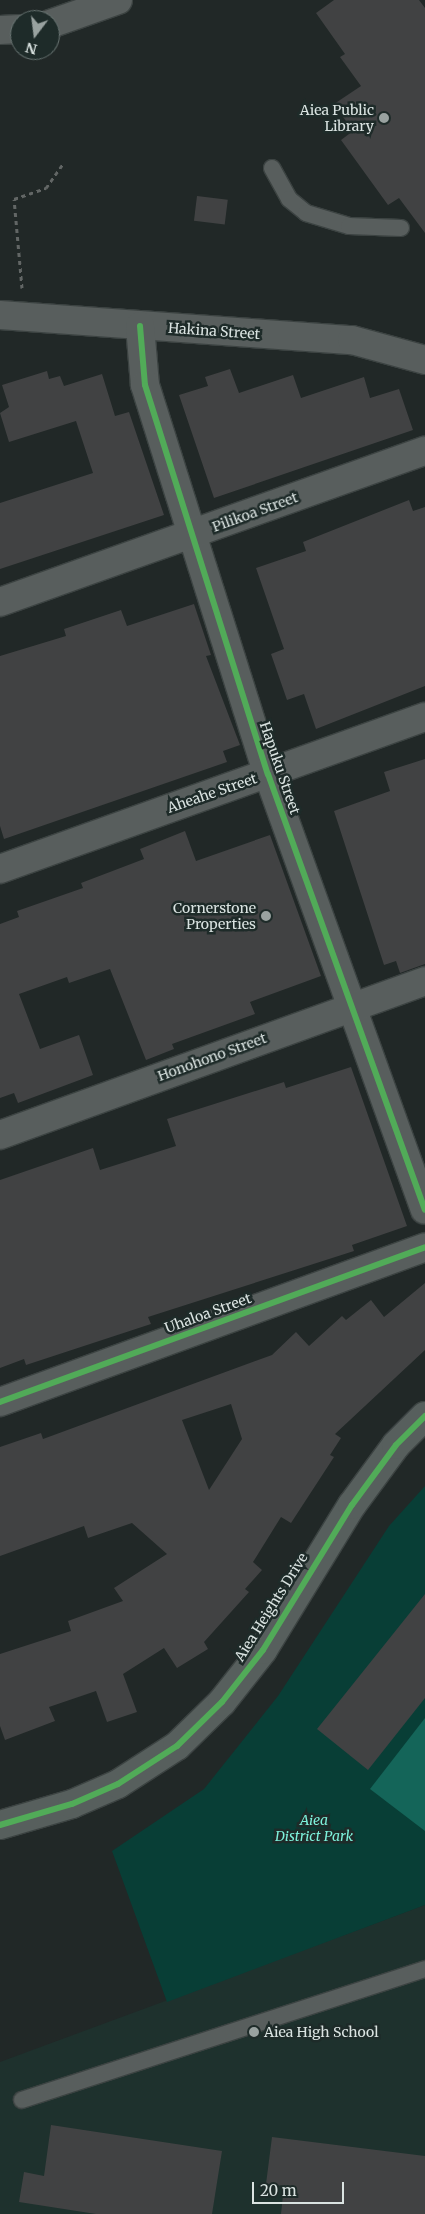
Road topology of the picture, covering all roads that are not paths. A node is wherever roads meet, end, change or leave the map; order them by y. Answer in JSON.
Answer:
{"nodes":[{"id":1,"x":118,"y":0,"type":"edge"},
{"id":2,"x":60,"y":20,"type":"edge"},
{"id":3,"x":272,"y":168,"type":"dead end"},
{"id":4,"x":402,"y":228,"type":"dead end"},
{"id":5,"x":12,"y":316,"type":"edge"},
{"id":6,"x":140,"y":326,"type":"junction"},
{"id":7,"x":425,"y":360,"type":"edge"},
{"id":8,"x":425,"y":451,"type":"edge"},
{"id":9,"x":191,"y":534,"type":"junction"},
{"id":10,"x":0,"y":602,"type":"edge"},
{"id":11,"x":425,"y":717,"type":"edge"},
{"id":12,"x":268,"y":774,"type":"junction"},
{"id":13,"x":0,"y":869,"type":"edge"},
{"id":14,"x":425,"y":981,"type":"edge"},
{"id":15,"x":352,"y":1008,"type":"junction"},
{"id":16,"x":0,"y":1135,"type":"edge"},
{"id":17,"x":425,"y":1210,"type":"edge"},
{"id":18,"x":425,"y":1247,"type":"edge"},
{"id":19,"x":0,"y":1402,"type":"edge"},
{"id":20,"x":425,"y":1416,"type":"edge"},
{"id":21,"x":0,"y":1825,"type":"edge"},
{"id":22,"x":425,"y":1969,"type":"edge"},
{"id":23,"x":22,"y":2100,"type":"dead end"}],
"edges":[{"from":1,"to":2,"type":"street"},
{"from":3,"to":4,"type":"lane"},
{"from":5,"to":6,"type":"street","name":"Hakina Street"},
{"from":6,"to":7,"type":"street","name":"Hakina Street"},
{"from":6,"to":9,"type":"street","name":"Hapuku Street"},
{"from":8,"to":9,"type":"street","name":"Pilikoa Street"},
{"from":9,"to":10,"type":"street","name":"Pilikoa Street"},
{"from":9,"to":12,"type":"street","name":"Hapuku Street"},
{"from":11,"to":12,"type":"street","name":"Aheahe Street"},
{"from":12,"to":13,"type":"street","name":"Aheahe Street"},
{"from":12,"to":15,"type":"street","name":"Hapuku Street"},
{"from":14,"to":15,"type":"street","name":"Honohono Street"},
{"from":15,"to":16,"type":"street","name":"Honohono Street"},
{"from":15,"to":17,"type":"street","name":"Hapuku Street"},
{"from":18,"to":19,"type":"street","name":"Uhaloa Street"},
{"from":20,"to":21,"type":"street","name":"Aiea Heights Drive"},
{"from":22,"to":23,"type":"lane"}]}
